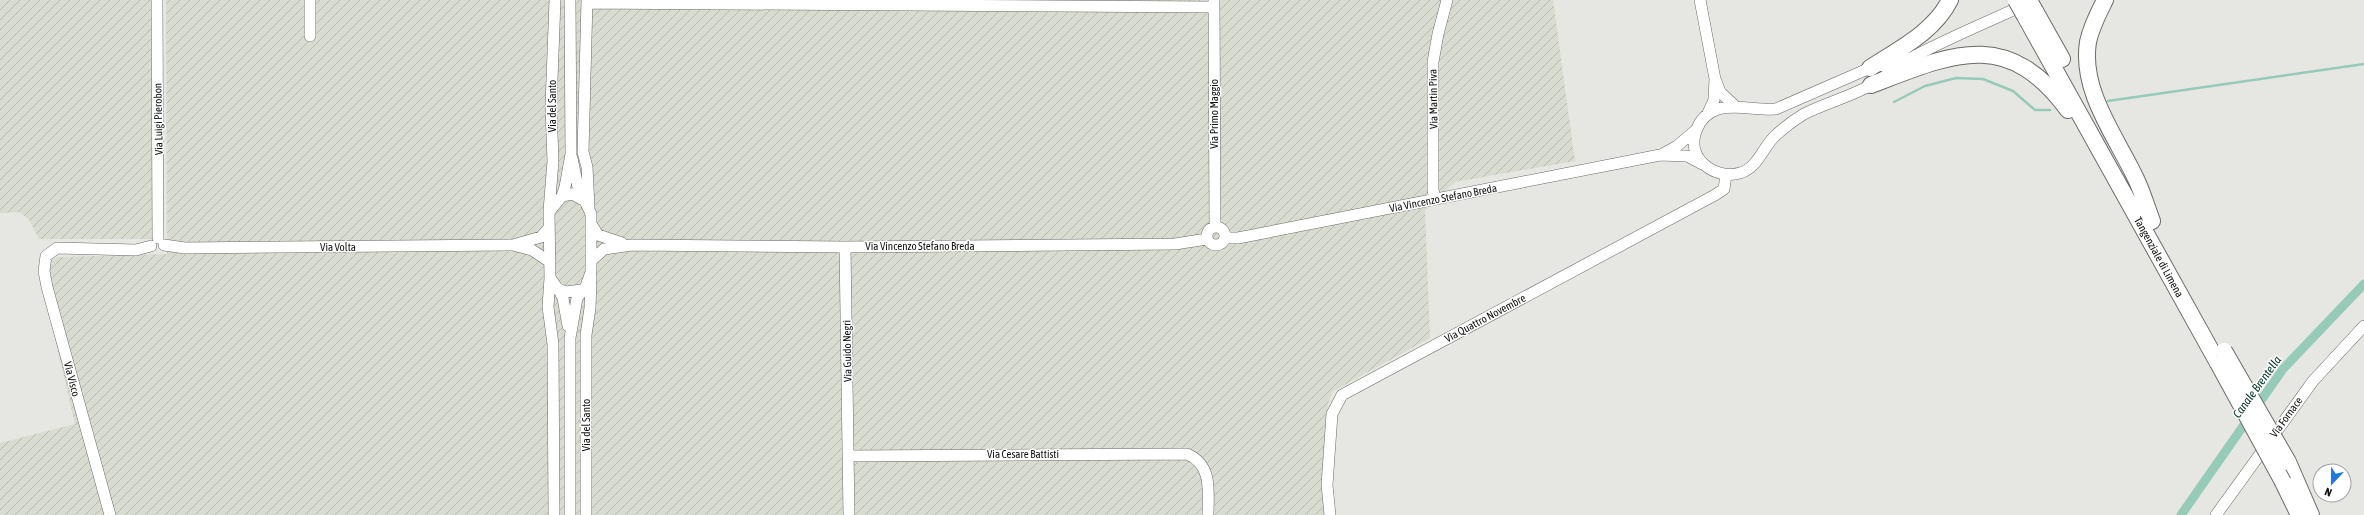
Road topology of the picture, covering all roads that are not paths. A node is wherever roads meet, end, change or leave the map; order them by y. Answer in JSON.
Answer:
{"nodes":[{"id":1,"x":157,"y":0,"type":"edge"},
{"id":2,"x":310,"y":0,"type":"edge"},
{"id":3,"x":556,"y":0,"type":"edge"},
{"id":4,"x":570,"y":0,"type":"edge"},
{"id":5,"x":1447,"y":0,"type":"edge"},
{"id":6,"x":1700,"y":0,"type":"edge"},
{"id":7,"x":1950,"y":0,"type":"edge"},
{"id":8,"x":2016,"y":0,"type":"edge"},
{"id":9,"x":2105,"y":0,"type":"edge"},
{"id":10,"x":587,"y":2,"type":"edge"},
{"id":11,"x":858,"y":2,"type":"edge"},
{"id":12,"x":1214,"y":4,"type":"edge"},
{"id":13,"x":2031,"y":7,"type":"edge"},
{"id":14,"x":553,"y":31,"type":"junction"},
{"id":15,"x":570,"y":31,"type":"junction"},
{"id":16,"x":310,"y":36,"type":"dead end"},
{"id":17,"x":1910,"y":58,"type":"junction"},
{"id":18,"x":1870,"y":68,"type":"junction"},
{"id":19,"x":1715,"y":79,"type":"junction"},
{"id":20,"x":1871,"y":85,"type":"junction"},
{"id":21,"x":1736,"y":108,"type":"junction"},
{"id":22,"x":1708,"y":113,"type":"junction"},
{"id":23,"x":1696,"y":130,"type":"junction"},
{"id":24,"x":571,"y":154,"type":"junction"},
{"id":25,"x":1660,"y":155,"type":"junction"},
{"id":26,"x":1704,"y":165,"type":"junction"},
{"id":27,"x":1726,"y":175,"type":"junction"},
{"id":28,"x":562,"y":196,"type":"junction"},
{"id":29,"x":580,"y":197,"type":"junction"},
{"id":30,"x":1435,"y":199,"type":"junction"},
{"id":31,"x":589,"y":207,"type":"junction"},
{"id":32,"x":549,"y":212,"type":"junction"},
{"id":33,"x":2147,"y":223,"type":"junction"},
{"id":34,"x":591,"y":224,"type":"junction"},
{"id":35,"x":1215,"y":227,"type":"junction"},
{"id":36,"x":549,"y":228,"type":"junction"},
{"id":37,"x":1225,"y":238,"type":"junction"},
{"id":38,"x":1207,"y":239,"type":"junction"},
{"id":39,"x":157,"y":243,"type":"junction"},
{"id":40,"x":513,"y":245,"type":"junction"},
{"id":41,"x":632,"y":245,"type":"junction"},
{"id":42,"x":845,"y":247,"type":"junction"},
{"id":43,"x":57,"y":248,"type":"joint"},
{"id":44,"x":591,"y":261,"type":"junction"},
{"id":45,"x":550,"y":262,"type":"junction"},
{"id":46,"x":591,"y":272,"type":"junction"},
{"id":47,"x":550,"y":278,"type":"junction"},
{"id":48,"x":559,"y":290,"type":"junction"},
{"id":49,"x":582,"y":290,"type":"junction"},
{"id":50,"x":2364,"y":326,"type":"edge"},
{"id":51,"x":570,"y":338,"type":"junction"},
{"id":52,"x":2221,"y":357,"type":"junction"},
{"id":53,"x":849,"y":456,"type":"junction"},
{"id":54,"x":110,"y":515,"type":"edge"},
{"id":55,"x":554,"y":515,"type":"edge"},
{"id":56,"x":570,"y":515,"type":"edge"},
{"id":57,"x":586,"y":515,"type":"edge"},
{"id":58,"x":849,"y":515,"type":"edge"},
{"id":59,"x":1208,"y":515,"type":"edge"},
{"id":60,"x":1330,"y":515,"type":"edge"},
{"id":61,"x":2216,"y":515,"type":"edge"},
{"id":62,"x":2299,"y":515,"type":"edge"},
{"id":63,"x":2311,"y":515,"type":"edge"}],
"edges":[{"from":1,"to":39,"type":"street","name":"Via Luigi Pierobon"},
{"from":2,"to":16,"type":"street"},
{"from":3,"to":14,"type":"street","name":"Via del Santo"},
{"from":4,"to":15,"type":"street"},
{"from":5,"to":30,"type":"street","name":"Via Martin Piva"},
{"from":6,"to":19,"type":"street"},
{"from":7,"to":18,"type":"highway"},
{"from":8,"to":13,"type":"highway","name":"Tangenziale di Limena","bridge":true},
{"from":9,"to":33,"type":"highway"},
{"from":10,"to":11,"type":"street"},
{"from":10,"to":31,"type":"street"},
{"from":11,"to":12,"type":"street"},
{"from":12,"to":35,"type":"street","name":"Via Primo Maggio"},
{"from":13,"to":17,"type":"street"},
{"from":13,"to":33,"type":"highway","name":"Tangenziale di Limena"},
{"from":14,"to":15,"type":"street"},
{"from":14,"to":32,"type":"street","name":"Via del Santo"},
{"from":15,"to":24,"type":"street"},
{"from":17,"to":18,"type":"street"},
{"from":17,"to":20,"type":"street"},
{"from":18,"to":21,"type":"street"},
{"from":19,"to":21,"type":"street"},
{"from":19,"to":22,"type":"street"},
{"from":20,"to":27,"type":"street"},
{"from":20,"to":33,"type":"highway"},
{"from":21,"to":22,"type":"street"},
{"from":22,"to":23,"type":"street","name":"Via Vincenzo Stefano Breda"},
{"from":23,"to":25,"type":"street","name":"Via Vincenzo Stefano Breda"},
{"from":23,"to":26,"type":"street"},
{"from":24,"to":28,"type":"street"},
{"from":24,"to":29,"type":"street"},
{"from":25,"to":26,"type":"street","name":"Via Vincenzo Stefano Breda"},
{"from":25,"to":30,"type":"street","name":"Via Vincenzo Stefano Breda"},
{"from":26,"to":27,"type":"street","name":"Via Vincenzo Stefano Breda"},
{"from":27,"to":60,"type":"street","name":"Via Quattro Novembre"},
{"from":28,"to":29,"type":"street"},
{"from":28,"to":32,"type":"street"},
{"from":29,"to":31,"type":"street"},
{"from":30,"to":37,"type":"street","name":"Via Vincenzo Stefano Breda"},
{"from":31,"to":34,"type":"street"},
{"from":32,"to":36,"type":"street","name":"Via del Santo"},
{"from":33,"to":52,"type":"highway","name":"Tangenziale di Limena"},
{"from":34,"to":41,"type":"street","name":"Via Vincenzo Stefano Breda"},
{"from":34,"to":44,"type":"street"},
{"from":35,"to":37,"type":"street"},
{"from":35,"to":38,"type":"street"},
{"from":36,"to":40,"type":"street"},
{"from":36,"to":45,"type":"street","name":"Via del Santo"},
{"from":37,"to":38,"type":"street","name":"Via Vincenzo Stefano Breda"},
{"from":38,"to":42,"type":"street","name":"Via Vincenzo Stefano Breda"},
{"from":39,"to":40,"type":"street","name":"Via Volta"},
{"from":39,"to":43,"type":"street","name":"Via Volta"},
{"from":40,"to":45,"type":"street"},
{"from":41,"to":42,"type":"street","name":"Via Vincenzo Stefano Breda"},
{"from":41,"to":44,"type":"street","name":"Via Vincenzo Stefano Breda"},
{"from":42,"to":53,"type":"street","name":"Via Guido Negri"},
{"from":43,"to":54,"type":"street","name":"Via Visco"},
{"from":44,"to":46,"type":"street"},
{"from":45,"to":47,"type":"street","name":"Via del Santo"},
{"from":46,"to":49,"type":"street"},
{"from":46,"to":57,"type":"street","name":"Via del Santo"},
{"from":47,"to":48,"type":"street"},
{"from":47,"to":55,"type":"street","name":"Via del Santo"},
{"from":48,"to":49,"type":"street"},
{"from":48,"to":51,"type":"street"},
{"from":49,"to":51,"type":"street"},
{"from":50,"to":61,"type":"street","name":"Via Fornace"},
{"from":51,"to":56,"type":"street"},
{"from":52,"to":62,"type":"highway","name":"Tangenziale di Limena","bridge":true},
{"from":52,"to":63,"type":"highway","name":"Tangenziale di Limena","bridge":true},
{"from":53,"to":58,"type":"street"},
{"from":53,"to":59,"type":"street","name":"Via Cesare Battisti"}]}
